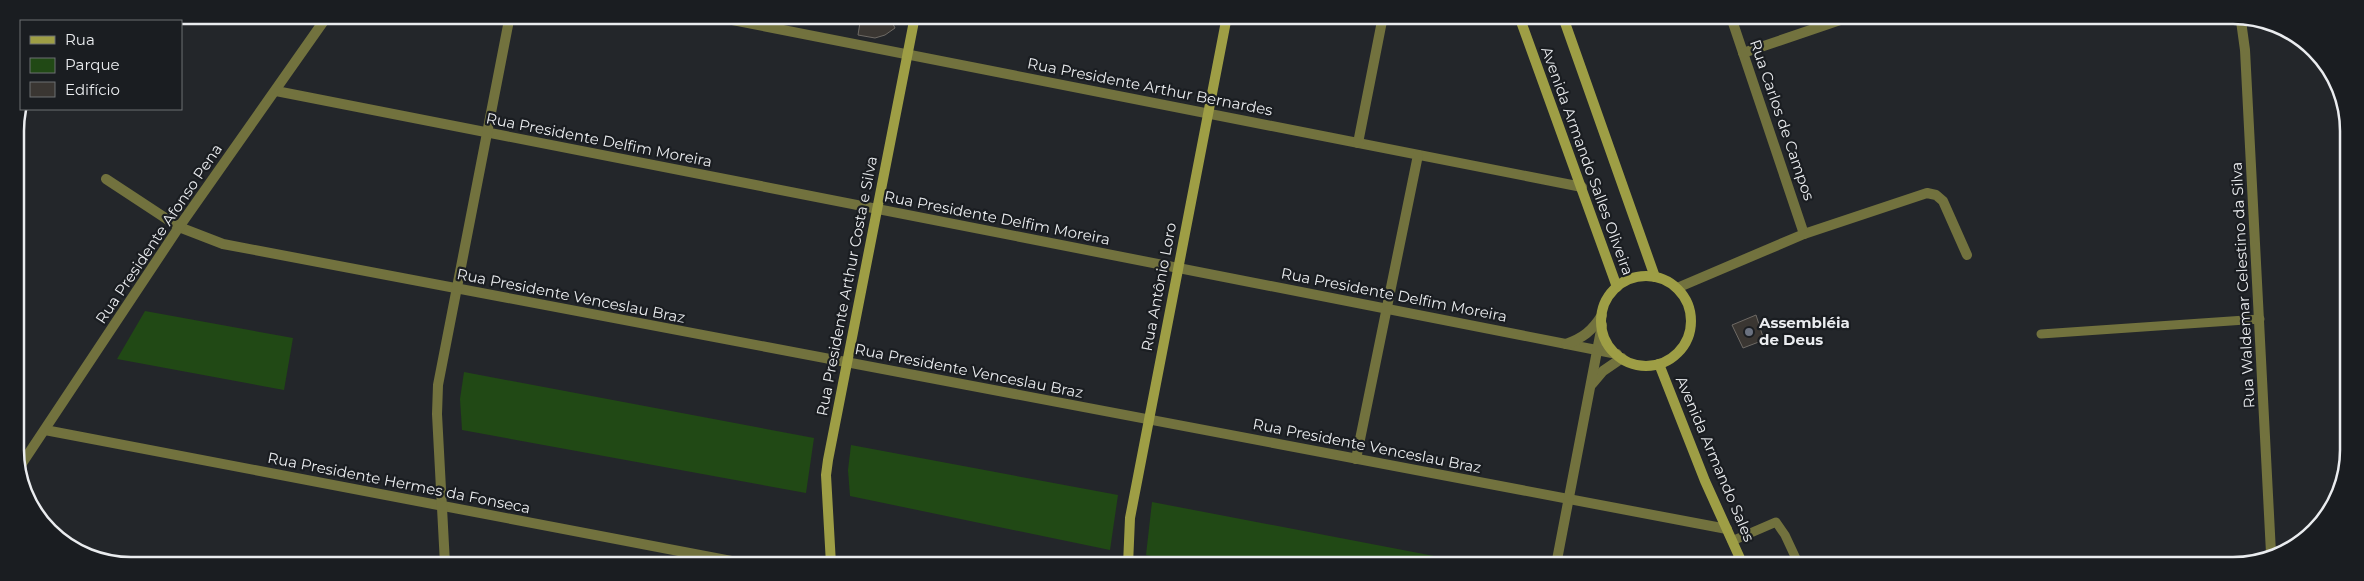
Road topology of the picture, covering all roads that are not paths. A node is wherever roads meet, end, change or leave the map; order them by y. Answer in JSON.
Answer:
{"nodes":[{"id":1,"x":322,"y":24,"type":"edge"},
{"id":2,"x":508,"y":24,"type":"edge"},
{"id":3,"x":753,"y":24,"type":"edge"},
{"id":4,"x":913,"y":24,"type":"edge"},
{"id":5,"x":1225,"y":24,"type":"edge"},
{"id":6,"x":1381,"y":24,"type":"edge"},
{"id":7,"x":1522,"y":24,"type":"edge"},
{"id":8,"x":1566,"y":24,"type":"edge"},
{"id":9,"x":1733,"y":24,"type":"edge"},
{"id":10,"x":1828,"y":24,"type":"edge"},
{"id":11,"x":2241,"y":24,"type":"edge"},
{"id":12,"x":1743,"y":52,"type":"junction"},
{"id":13,"x":907,"y":54,"type":"junction"},
{"id":14,"x":276,"y":91,"type":"junction"},
{"id":15,"x":1208,"y":113,"type":"junction"},
{"id":16,"x":487,"y":133,"type":"junction"},
{"id":17,"x":1358,"y":143,"type":"junction"},
{"id":18,"x":1418,"y":155,"type":"junction"},
{"id":19,"x":106,"y":179,"type":"dead end"},
{"id":20,"x":1582,"y":187,"type":"junction"},
{"id":21,"x":877,"y":209,"type":"junction"},
{"id":22,"x":179,"y":227,"type":"junction"},
{"id":23,"x":1804,"y":234,"type":"junction"},
{"id":24,"x":1967,"y":255,"type":"dead end"},
{"id":25,"x":1178,"y":268,"type":"junction"},
{"id":26,"x":1655,"y":277,"type":"junction"},
{"id":27,"x":1617,"y":287,"type":"junction"},
{"id":28,"x":1677,"y":288,"type":"junction"},
{"id":29,"x":456,"y":290,"type":"junction"},
{"id":30,"x":1387,"y":309,"type":"junction"},
{"id":31,"x":2260,"y":319,"type":"junction"},
{"id":32,"x":1602,"y":320,"type":"junction"},
{"id":33,"x":2041,"y":334,"type":"dead end"},
{"id":34,"x":1565,"y":344,"type":"junction"},
{"id":35,"x":1597,"y":350,"type":"junction"},
{"id":36,"x":1619,"y":356,"type":"junction"},
{"id":37,"x":847,"y":363,"type":"junction"},
{"id":38,"x":1659,"y":364,"type":"junction"},
{"id":39,"x":1589,"y":389,"type":"junction"},
{"id":40,"x":1149,"y":420,"type":"junction"},
{"id":41,"x":45,"y":430,"type":"junction"},
{"id":42,"x":1356,"y":459,"type":"junction"},
{"id":43,"x":24,"y":460,"type":"edge"},
{"id":44,"x":1569,"y":499,"type":"junction"},
{"id":45,"x":443,"y":506,"type":"junction"},
{"id":46,"x":1727,"y":529,"type":"junction"},
{"id":47,"x":1732,"y":541,"type":"junction"},
{"id":48,"x":2271,"y":551,"type":"edge"},
{"id":49,"x":445,"y":557,"type":"edge"},
{"id":50,"x":710,"y":557,"type":"edge"},
{"id":51,"x":831,"y":557,"type":"edge"},
{"id":52,"x":1128,"y":557,"type":"edge"},
{"id":53,"x":1558,"y":557,"type":"edge"},
{"id":54,"x":1739,"y":557,"type":"edge"},
{"id":55,"x":1796,"y":557,"type":"edge"}],
"edges":[{"from":1,"to":14,"type":"street","name":"Rua Presidente Afonso Pena"},
{"from":2,"to":16,"type":"street"},
{"from":3,"to":13,"type":"street","name":"Rua Presidente Arthur Bernardes"},
{"from":4,"to":13,"type":"street","name":"Rua Presidente Arthur Costa e Silva"},
{"from":5,"to":15,"type":"street","name":"Rua Antônio Loro"},
{"from":6,"to":17,"type":"street"},
{"from":7,"to":20,"type":"street","name":"Avenida Armando Salles Oliveira"},
{"from":8,"to":26,"type":"street","name":"Avenida Armando Salles Oliveira"},
{"from":9,"to":12,"type":"street","name":"Rua Carlos de Campos"},
{"from":10,"to":12,"type":"street"},
{"from":11,"to":31,"type":"street","name":"Rua Waldemar Celestino da Silva"},
{"from":12,"to":23,"type":"street","name":"Rua Carlos de Campos"},
{"from":13,"to":15,"type":"street","name":"Rua Presidente Arthur Bernardes"},
{"from":13,"to":21,"type":"street","name":"Rua Presidente Arthur Costa e Silva"},
{"from":14,"to":16,"type":"street","name":"Rua Presidente Delfim Moreira"},
{"from":14,"to":22,"type":"street","name":"Rua Presidente Afonso Pena"},
{"from":15,"to":17,"type":"street","name":"Rua Presidente Arthur Bernardes"},
{"from":15,"to":25,"type":"street","name":"Rua Antônio Loro"},
{"from":16,"to":21,"type":"street","name":"Rua Presidente Delfim Moreira"},
{"from":16,"to":29,"type":"street"},
{"from":17,"to":18,"type":"street","name":"Rua Presidente Arthur Bernardes"},
{"from":18,"to":20,"type":"street","name":"Rua Presidente Arthur Bernardes"},
{"from":18,"to":30,"type":"street"},
{"from":19,"to":22,"type":"street","name":"Rua Presidente Venceslau Braz"},
{"from":20,"to":27,"type":"street","name":"Avenida Armando Salles Oliveira"},
{"from":21,"to":25,"type":"street","name":"Rua Presidente Delfim Moreira"},
{"from":21,"to":37,"type":"street","name":"Rua Presidente Arthur Costa e Silva"},
{"from":22,"to":29,"type":"street","name":"Rua Presidente Venceslau Braz"},
{"from":22,"to":41,"type":"street","name":"Rua Presidente Afonso Pena"},
{"from":23,"to":24,"type":"street"},
{"from":23,"to":28,"type":"street"},
{"from":25,"to":30,"type":"street","name":"Rua Presidente Delfim Moreira"},
{"from":25,"to":40,"type":"street","name":"Rua Antônio Loro"},
{"from":26,"to":27,"type":"street"},
{"from":26,"to":28,"type":"street"},
{"from":27,"to":32,"type":"street"},
{"from":28,"to":38,"type":"street"},
{"from":29,"to":37,"type":"street","name":"Rua Presidente Venceslau Braz"},
{"from":29,"to":45,"type":"street"},
{"from":30,"to":34,"type":"street","name":"Rua Presidente Delfim Moreira"},
{"from":30,"to":42,"type":"street"},
{"from":31,"to":33,"type":"lane"},
{"from":31,"to":48,"type":"street","name":"Rua Waldemar Celestino da Silva"},
{"from":32,"to":34,"type":"street"},
{"from":32,"to":35,"type":"street"},
{"from":32,"to":36,"type":"street"},
{"from":34,"to":35,"type":"street","name":"Rua Presidente Delfim Moreira"},
{"from":35,"to":36,"type":"street","name":"Rua Presidente Delfim Moreira"},
{"from":35,"to":39,"type":"street"},
{"from":36,"to":38,"type":"street"},
{"from":36,"to":39,"type":"street"},
{"from":37,"to":40,"type":"street","name":"Rua Presidente Venceslau Braz"},
{"from":37,"to":51,"type":"street","name":"Rua Presidente Arthur Costa e Silva"},
{"from":38,"to":46,"type":"street","name":"Avenida Armando Sales"},
{"from":39,"to":44,"type":"street"},
{"from":40,"to":42,"type":"street","name":"Rua Presidente Venceslau Braz"},
{"from":40,"to":52,"type":"street","name":"Rua Antônio Loro"},
{"from":41,"to":43,"type":"street","name":"Rua Presidente Afonso Pena"},
{"from":41,"to":45,"type":"street","name":"Rua Presidente Hermes da Fonseca"},
{"from":42,"to":44,"type":"street","name":"Rua Presidente Venceslau Braz"},
{"from":44,"to":46,"type":"street","name":"Rua Presidente Venceslau Braz"},
{"from":44,"to":53,"type":"street"},
{"from":45,"to":49,"type":"street"},
{"from":45,"to":50,"type":"street","name":"Rua Presidente Hermes da Fonseca"},
{"from":46,"to":47,"type":"street","name":"Avenida Armando Sales"},
{"from":47,"to":54,"type":"street","name":"Avenida Armando Sales"},
{"from":47,"to":55,"type":"lane"}]}
